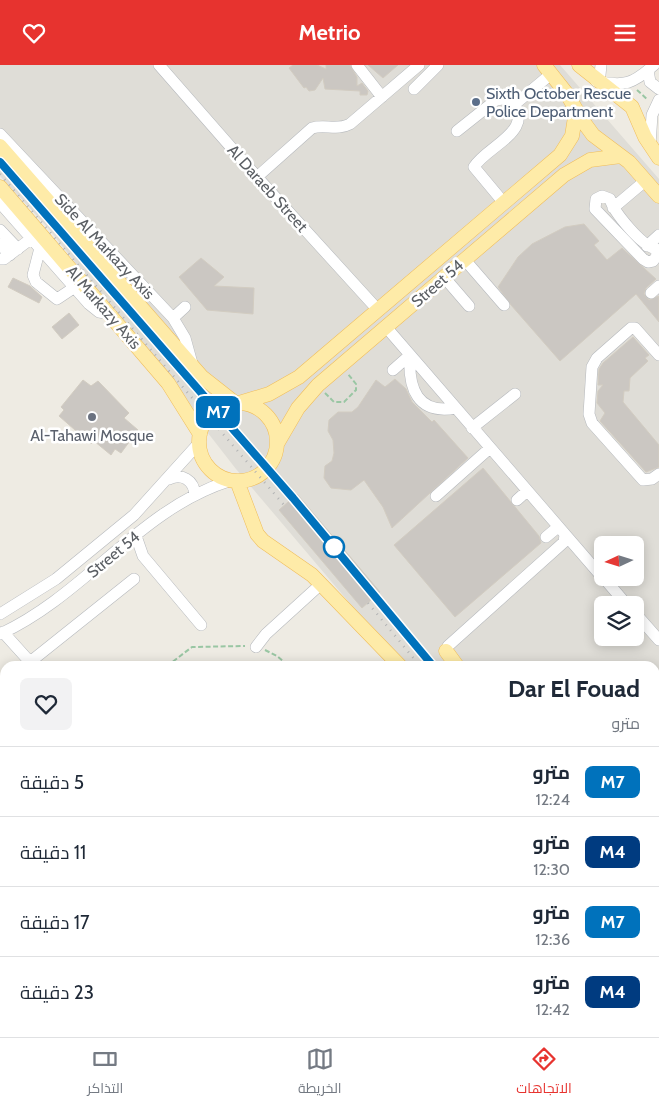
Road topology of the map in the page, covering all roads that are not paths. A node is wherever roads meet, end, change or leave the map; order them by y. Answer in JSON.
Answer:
{"nodes":[{"id":1,"x":159,"y":65,"type":"edge"},
{"id":2,"x":357,"y":65,"type":"edge"},
{"id":3,"x":419,"y":65,"type":"edge"},
{"id":4,"x":438,"y":65,"type":"edge"},
{"id":5,"x":601,"y":65,"type":"edge"},
{"id":6,"x":582,"y":67,"type":"edge"},
{"id":7,"x":651,"y":68,"type":"edge"},
{"id":8,"x":547,"y":69,"type":"edge"},
{"id":9,"x":596,"y":81,"type":"junction"},
{"id":10,"x":414,"y":89,"type":"dead end"},
{"id":11,"x":659,"y":89,"type":"edge"},
{"id":12,"x":382,"y":97,"type":"junction"},
{"id":13,"x":657,"y":104,"type":"edge"},
{"id":14,"x":515,"y":105,"type":"junction"},
{"id":15,"x":576,"y":111,"type":"junction"},
{"id":16,"x":457,"y":131,"type":"dead end"},
{"id":17,"x":0,"y":134,"type":"edge"},
{"id":18,"x":650,"y":145,"type":"junction"},
{"id":19,"x":0,"y":146,"type":"edge"},
{"id":20,"x":560,"y":155,"type":"junction"},
{"id":21,"x":621,"y":155,"type":"junction"},
{"id":22,"x":659,"y":158,"type":"edge"},
{"id":23,"x":577,"y":166,"type":"junction"},
{"id":24,"x":257,"y":177,"type":"junction"},
{"id":25,"x":645,"y":181,"type":"junction"},
{"id":26,"x":0,"y":187,"type":"edge"},
{"id":27,"x":659,"y":196,"type":"edge"},
{"id":28,"x":0,"y":203,"type":"edge"},
{"id":29,"x":504,"y":203,"type":"junction"},
{"id":30,"x":613,"y":208,"type":"junction"},
{"id":31,"x":16,"y":214,"type":"junction"},
{"id":32,"x":0,"y":224,"type":"edge"},
{"id":33,"x":0,"y":230,"type":"edge"},
{"id":34,"x":659,"y":235,"type":"edge"},
{"id":35,"x":39,"y":239,"type":"junction"},
{"id":36,"x":0,"y":244,"type":"edge"},
{"id":37,"x":647,"y":246,"type":"junction"},
{"id":38,"x":9,"y":254,"type":"edge"},
{"id":39,"x":465,"y":259,"type":"junction"},
{"id":40,"x":444,"y":277,"type":"junction"},
{"id":41,"x":79,"y":285,"type":"junction"},
{"id":42,"x":504,"y":305,"type":"dead end"},
{"id":43,"x":469,"y":306,"type":"dead end"},
{"id":44,"x":184,"y":307,"type":"dead end"},
{"id":45,"x":378,"y":310,"type":"junction"},
{"id":46,"x":173,"y":318,"type":"junction"},
{"id":47,"x":386,"y":327,"type":"junction"},
{"id":48,"x":410,"y":355,"type":"junction"},
{"id":49,"x":659,"y":355,"type":"edge"},
{"id":50,"x":193,"y":367,"type":"junction"},
{"id":51,"x":393,"y":370,"type":"dead end"},
{"id":52,"x":290,"y":383,"type":"junction"},
{"id":53,"x":515,"y":394,"type":"dead end"},
{"id":54,"x":304,"y":401,"type":"junction"},
{"id":55,"x":237,"y":403,"type":"junction"},
{"id":56,"x":456,"y":408,"type":"junction"},
{"id":57,"x":472,"y":427,"type":"junction"},
{"id":58,"x":199,"y":439,"type":"junction"},
{"id":59,"x":277,"y":444,"type":"junction"},
{"id":60,"x":490,"y":448,"type":"junction"},
{"id":61,"x":659,"y":473,"type":"edge"},
{"id":62,"x":169,"y":479,"type":"junction"},
{"id":63,"x":233,"y":481,"type":"junction"},
{"id":64,"x":527,"y":491,"type":"junction"},
{"id":65,"x":195,"y":495,"type":"junction"},
{"id":66,"x":436,"y":495,"type":"dead end"},
{"id":67,"x":517,"y":500,"type":"dead end"},
{"id":68,"x":561,"y":531,"type":"junction"},
{"id":69,"x":136,"y":535,"type":"junction"},
{"id":70,"x":546,"y":537,"type":"dead end"},
{"id":71,"x":594,"y":567,"type":"edge"},
{"id":72,"x":134,"y":579,"type":"dead end"},
{"id":73,"x":321,"y":584,"type":"junction"},
{"id":74,"x":611,"y":586,"type":"edge"},
{"id":75,"x":619,"y":596,"type":"edge"},
{"id":76,"x":0,"y":613,"type":"edge"},
{"id":77,"x":644,"y":623,"type":"edge"},
{"id":78,"x":201,"y":625,"type":"dead end"},
{"id":79,"x":2,"y":633,"type":"edge"},
{"id":80,"x":659,"y":640,"type":"edge"},
{"id":81,"x":256,"y":647,"type":"road end"},
{"id":82,"x":446,"y":651,"type":"joint"},
{"id":83,"x":29,"y":661,"type":"edge"},
{"id":84,"x":31,"y":661,"type":"edge"},
{"id":85,"x":395,"y":661,"type":"edge"},
{"id":86,"x":453,"y":661,"type":"edge"}],
"edges":[{"from":1,"to":24,"type":"street","name":"Al Daraeb Street"},
{"from":2,"to":12,"type":"street"},
{"from":3,"to":12,"type":"street"},
{"from":4,"to":10,"type":"street"},
{"from":5,"to":9,"type":"street"},
{"from":6,"to":9,"type":"main road"},
{"from":7,"to":9,"type":"street"},
{"from":7,"to":11,"type":"street"},
{"from":8,"to":14,"type":"street"},
{"from":8,"to":15,"type":"main road"},
{"from":9,"to":18,"type":"main road"},
{"from":12,"to":24,"type":"street"},
{"from":13,"to":18,"type":"street"},
{"from":14,"to":16,"type":"street"},
{"from":14,"to":29,"type":"street"},
{"from":15,"to":20,"type":"main road","name":"Street 54"},
{"from":15,"to":21,"type":"main road"},
{"from":17,"to":46,"type":"street","name":"Side Al Markazy Axis"},
{"from":18,"to":22,"type":"main road"},
{"from":19,"to":50,"type":"main road","name":"Al Markazy Axis"},
{"from":20,"to":23,"type":"main road"},
{"from":20,"to":29,"type":"main road","name":"Street 54"},
{"from":21,"to":23,"type":"main road","name":"Street 54"},
{"from":21,"to":25,"type":"main road"},
{"from":23,"to":39,"type":"main road","name":"Street 54"},
{"from":24,"to":45,"type":"street","name":"Al Daraeb Street"},
{"from":25,"to":27,"type":"main road"},
{"from":25,"to":30,"type":"street"},
{"from":26,"to":31,"type":"main road","name":"Al Markazy Axis"},
{"from":28,"to":31,"type":"street"},
{"from":29,"to":45,"type":"main road","name":"Street 54"},
{"from":30,"to":37,"type":"street"},
{"from":30,"to":37,"type":"street"},
{"from":31,"to":32,"type":"street"},
{"from":31,"to":35,"type":"main road","name":"Al Markazy Axis"},
{"from":33,"to":38,"type":"street"},
{"from":34,"to":37,"type":"street"},
{"from":35,"to":38,"type":"street"},
{"from":35,"to":41,"type":"main road","name":"Al Markazy Axis"},
{"from":35,"to":41,"type":"street"},
{"from":36,"to":38,"type":"street"},
{"from":39,"to":40,"type":"main road","name":"Street 54"},
{"from":39,"to":42,"type":"street"},
{"from":40,"to":43,"type":"street"},
{"from":40,"to":47,"type":"main road","name":"Street 54"},
{"from":41,"to":58,"type":"main road","name":"Al Markazy Axis"},
{"from":44,"to":46,"type":"street"},
{"from":45,"to":52,"type":"main road","name":"Street 54"},
{"from":46,"to":50,"type":"street","name":"Side Al Markazy Axis"},
{"from":47,"to":48,"type":"street"},
{"from":47,"to":54,"type":"main road","name":"Street 54"},
{"from":48,"to":51,"type":"street"},
{"from":48,"to":56,"type":"street"},
{"from":48,"to":56,"type":"street"},
{"from":49,"to":61,"type":"street"},
{"from":50,"to":55,"type":"main road","name":"Al Markazy Axis"},
{"from":52,"to":54,"type":"main road"},
{"from":52,"to":55,"type":"main road","name":"Street 54"},
{"from":53,"to":57,"type":"street"},
{"from":54,"to":59,"type":"main road","name":"Street 54"},
{"from":55,"to":58,"type":"main road"},
{"from":55,"to":59,"type":"main road"},
{"from":56,"to":57,"type":"street"},
{"from":57,"to":60,"type":"street"},
{"from":58,"to":62,"type":"street","name":"Street 54"},
{"from":58,"to":63,"type":"main road"},
{"from":59,"to":63,"type":"main road"},
{"from":60,"to":64,"type":"street"},
{"from":60,"to":66,"type":"street"},
{"from":62,"to":65,"type":"street"},
{"from":62,"to":76,"type":"street","name":"Street 54"},
{"from":63,"to":65,"type":"street","name":"Street 54"},
{"from":63,"to":73,"type":"main road"},
{"from":64,"to":67,"type":"street"},
{"from":64,"to":68,"type":"street"},
{"from":65,"to":69,"type":"street","name":"Street 54"},
{"from":68,"to":70,"type":"street"},
{"from":68,"to":71,"type":"street"},
{"from":68,"to":82,"type":"street"},
{"from":69,"to":78,"type":"street"},
{"from":69,"to":79,"type":"street","name":"Street 54"},
{"from":72,"to":84,"type":"street"},
{"from":73,"to":81,"type":"street"},
{"from":73,"to":85,"type":"main road"},
{"from":74,"to":75,"type":"street"},
{"from":77,"to":80,"type":"street"},
{"from":79,"to":83,"type":"street"},
{"from":82,"to":86,"type":"main road"}]}
